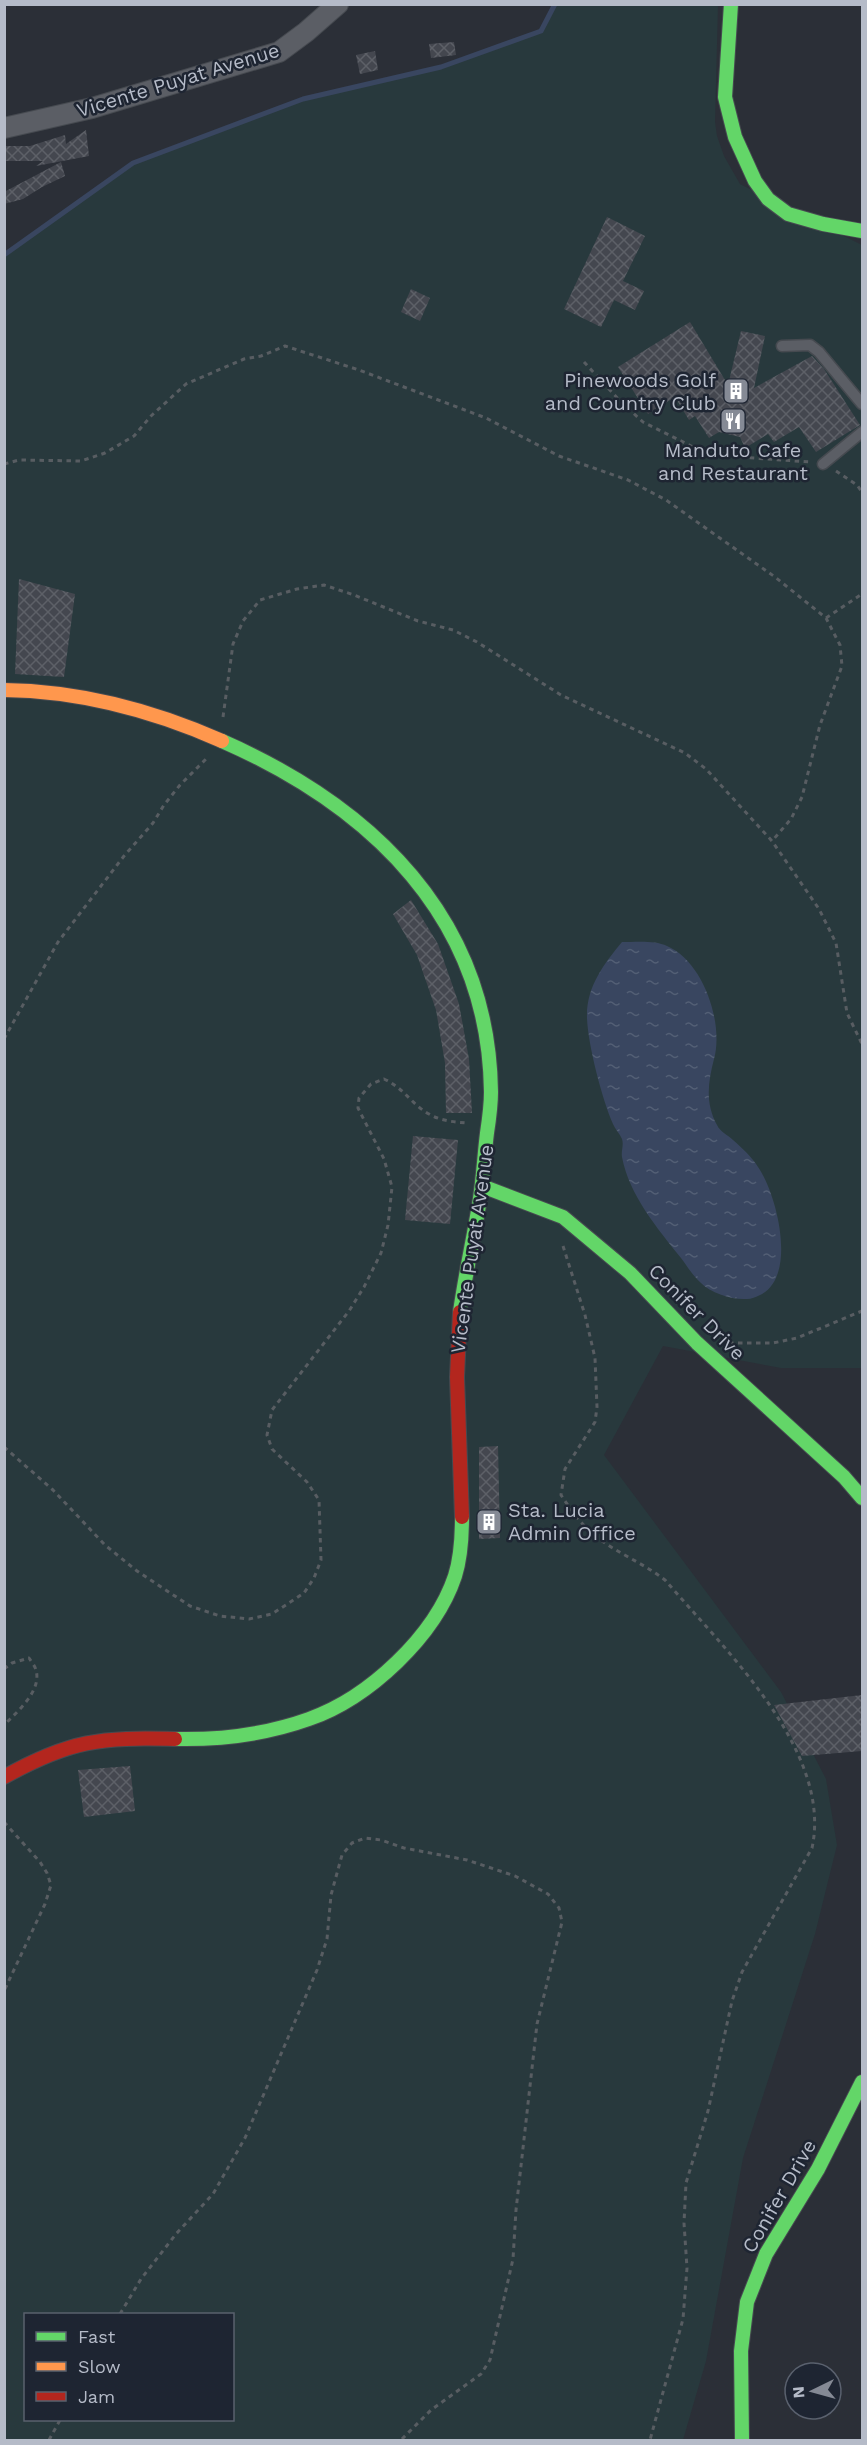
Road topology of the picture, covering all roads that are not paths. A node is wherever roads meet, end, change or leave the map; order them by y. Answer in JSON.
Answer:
{"nodes":[{"id":1,"x":338,"y":4,"type":"edge"},
{"id":2,"x":731,"y":4,"type":"edge"},
{"id":3,"x":4,"y":128,"type":"edge"},
{"id":4,"x":862,"y":231,"type":"edge"},
{"id":5,"x":782,"y":346,"type":"dead end"},
{"id":6,"x":862,"y":404,"type":"edge"},
{"id":7,"x":862,"y":432,"type":"edge"},
{"id":8,"x":823,"y":464,"type":"road end"},
{"id":9,"x":4,"y":690,"type":"edge"},
{"id":10,"x":482,"y":1186,"type":"junction"},
{"id":11,"x":862,"y":1498,"type":"edge"},
{"id":12,"x":4,"y":1777,"type":"edge"},
{"id":13,"x":862,"y":2082,"type":"edge"},
{"id":14,"x":742,"y":2440,"type":"edge"}],
"edges":[{"from":1,"to":3,"type":"street","name":"Vicente Puyat Avenue"},
{"from":2,"to":4,"type":"street"},
{"from":5,"to":6,"type":"lane"},
{"from":7,"to":8,"type":"lane"},
{"from":9,"to":10,"type":"street","name":"Vicente Puyat Avenue"},
{"from":10,"to":11,"type":"street","name":"Conifer Drive"},
{"from":10,"to":12,"type":"street","name":"Vicente Puyat Avenue"},
{"from":13,"to":14,"type":"street","name":"Conifer Drive"}]}
